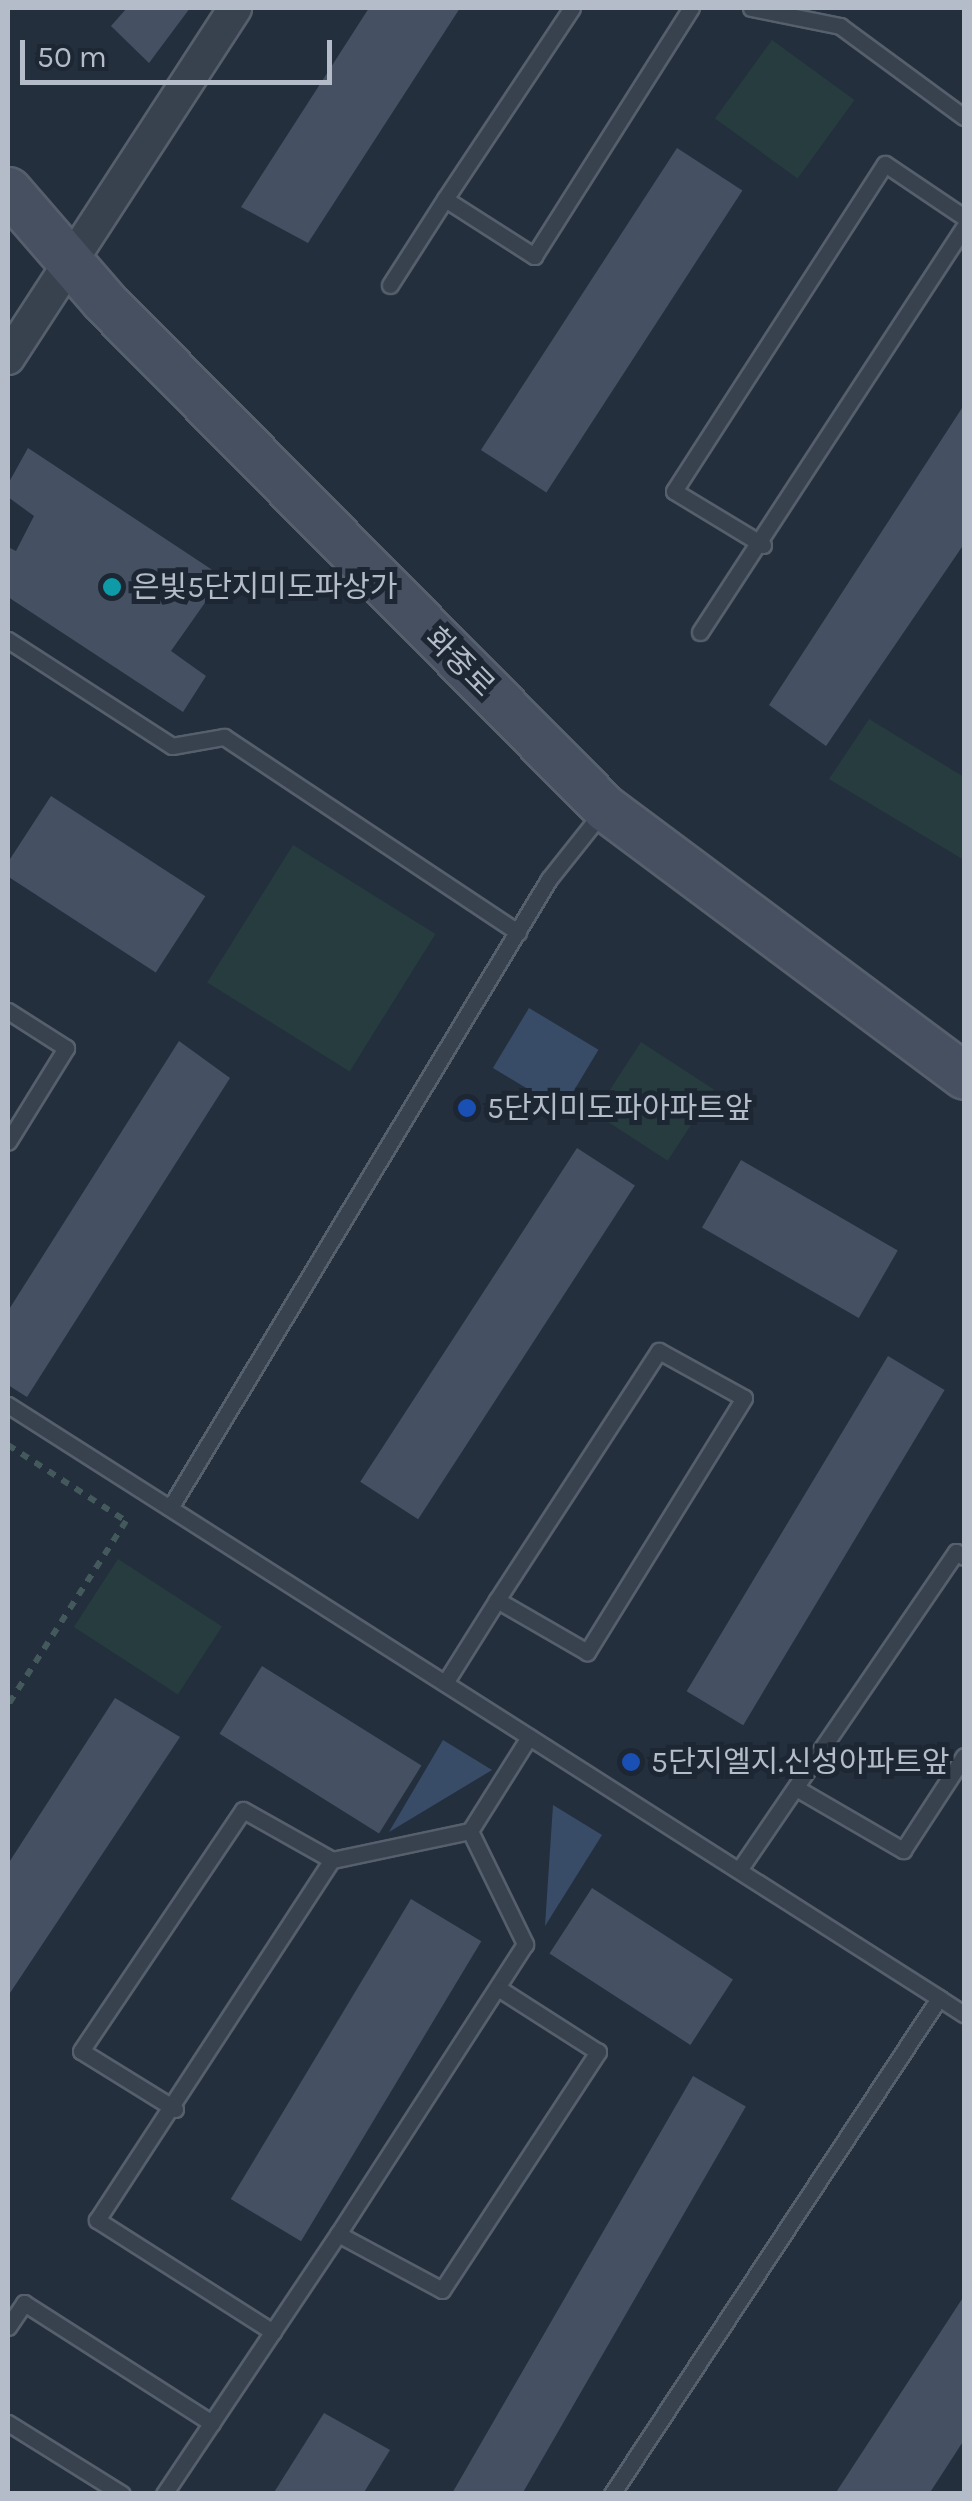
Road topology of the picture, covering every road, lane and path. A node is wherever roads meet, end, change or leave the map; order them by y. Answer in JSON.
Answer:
{"nodes":[{"id":1,"x":235,"y":8,"type":"edge"},
{"id":2,"x":572,"y":8,"type":"edge"},
{"id":3,"x":691,"y":8,"type":"edge"},
{"id":4,"x":751,"y":8,"type":"edge"},
{"id":5,"x":964,"y":118,"type":"edge"},
{"id":6,"x":8,"y":190,"type":"edge"},
{"id":7,"x":445,"y":199,"type":"junction"},
{"id":8,"x":964,"y":217,"type":"edge"},
{"id":9,"x":964,"y":227,"type":"edge"},
{"id":10,"x":65,"y":260,"type":"junction"},
{"id":11,"x":390,"y":286,"type":"dead end"},
{"id":12,"x":8,"y":358,"type":"edge"},
{"id":13,"x":763,"y":545,"type":"junction"},
{"id":14,"x":700,"y":632,"type":"dead end"},
{"id":15,"x":8,"y":640,"type":"edge"},
{"id":16,"x":606,"y":808,"type":"junction"},
{"id":17,"x":518,"y":932,"type":"junction"},
{"id":18,"x":8,"y":1011,"type":"edge"},
{"id":19,"x":964,"y":1076,"type":"edge"},
{"id":20,"x":8,"y":1142,"type":"edge"},
{"id":21,"x":8,"y":1405,"type":"edge"},
{"id":22,"x":8,"y":1445,"type":"edge"},
{"id":23,"x":170,"y":1508,"type":"junction"},
{"id":24,"x":964,"y":1557,"type":"edge"},
{"id":25,"x":497,"y":1600,"type":"junction"},
{"id":26,"x":444,"y":1683,"type":"junction"},
{"id":27,"x":8,"y":1705,"type":"edge"},
{"id":28,"x":529,"y":1737,"type":"junction"},
{"id":29,"x":964,"y":1756,"type":"edge"},
{"id":30,"x":796,"y":1788,"type":"junction"},
{"id":31,"x":470,"y":1830,"type":"junction"},
{"id":32,"x":332,"y":1860,"type":"junction"},
{"id":33,"x":739,"y":1870,"type":"junction"},
{"id":34,"x":498,"y":1988,"type":"junction"},
{"id":35,"x":940,"y":1998,"type":"junction"},
{"id":36,"x":964,"y":2014,"type":"edge"},
{"id":37,"x":175,"y":2109,"type":"junction"},
{"id":38,"x":338,"y":2234,"type":"junction"},
{"id":39,"x":8,"y":2327,"type":"edge"},
{"id":40,"x":273,"y":2332,"type":"junction"},
{"id":41,"x":8,"y":2423,"type":"edge"},
{"id":42,"x":212,"y":2423,"type":"junction"},
{"id":43,"x":122,"y":2494,"type":"edge"},
{"id":44,"x":164,"y":2494,"type":"edge"},
{"id":45,"x":612,"y":2494,"type":"edge"}],
"edges":[{"from":1,"to":10,"type":"street"},
{"from":2,"to":7,"type":"lane"},
{"from":3,"to":7,"type":"lane"},
{"from":4,"to":5,"type":"lane"},
{"from":6,"to":10,"type":"main road","name":"화중로"},
{"from":7,"to":11,"type":"lane"},
{"from":8,"to":13,"type":"lane"},
{"from":9,"to":13,"type":"lane"},
{"from":10,"to":12,"type":"street"},
{"from":10,"to":16,"type":"main road","name":"화중로"},
{"from":13,"to":14,"type":"lane"},
{"from":15,"to":17,"type":"lane"},
{"from":16,"to":17,"type":"lane"},
{"from":16,"to":19,"type":"main road","name":"화중로"},
{"from":17,"to":23,"type":"lane"},
{"from":18,"to":20,"type":"lane"},
{"from":21,"to":23,"type":"lane"},
{"from":22,"to":27,"type":"path"},
{"from":23,"to":26,"type":"lane"},
{"from":24,"to":30,"type":"lane"},
{"from":25,"to":25,"type":"lane"},
{"from":25,"to":26,"type":"lane"},
{"from":26,"to":28,"type":"lane"},
{"from":28,"to":31,"type":"lane"},
{"from":28,"to":33,"type":"lane"},
{"from":29,"to":30,"type":"lane"},
{"from":30,"to":33,"type":"lane"},
{"from":31,"to":32,"type":"lane"},
{"from":31,"to":34,"type":"lane"},
{"from":32,"to":37,"type":"lane"},
{"from":32,"to":37,"type":"lane"},
{"from":33,"to":35,"type":"lane"},
{"from":34,"to":38,"type":"lane"},
{"from":34,"to":38,"type":"lane"},
{"from":35,"to":36,"type":"lane"},
{"from":35,"to":45,"type":"lane"},
{"from":37,"to":40,"type":"lane"},
{"from":38,"to":40,"type":"lane"},
{"from":39,"to":42,"type":"lane"},
{"from":40,"to":42,"type":"lane"},
{"from":41,"to":43,"type":"lane"},
{"from":42,"to":44,"type":"lane"}]}
